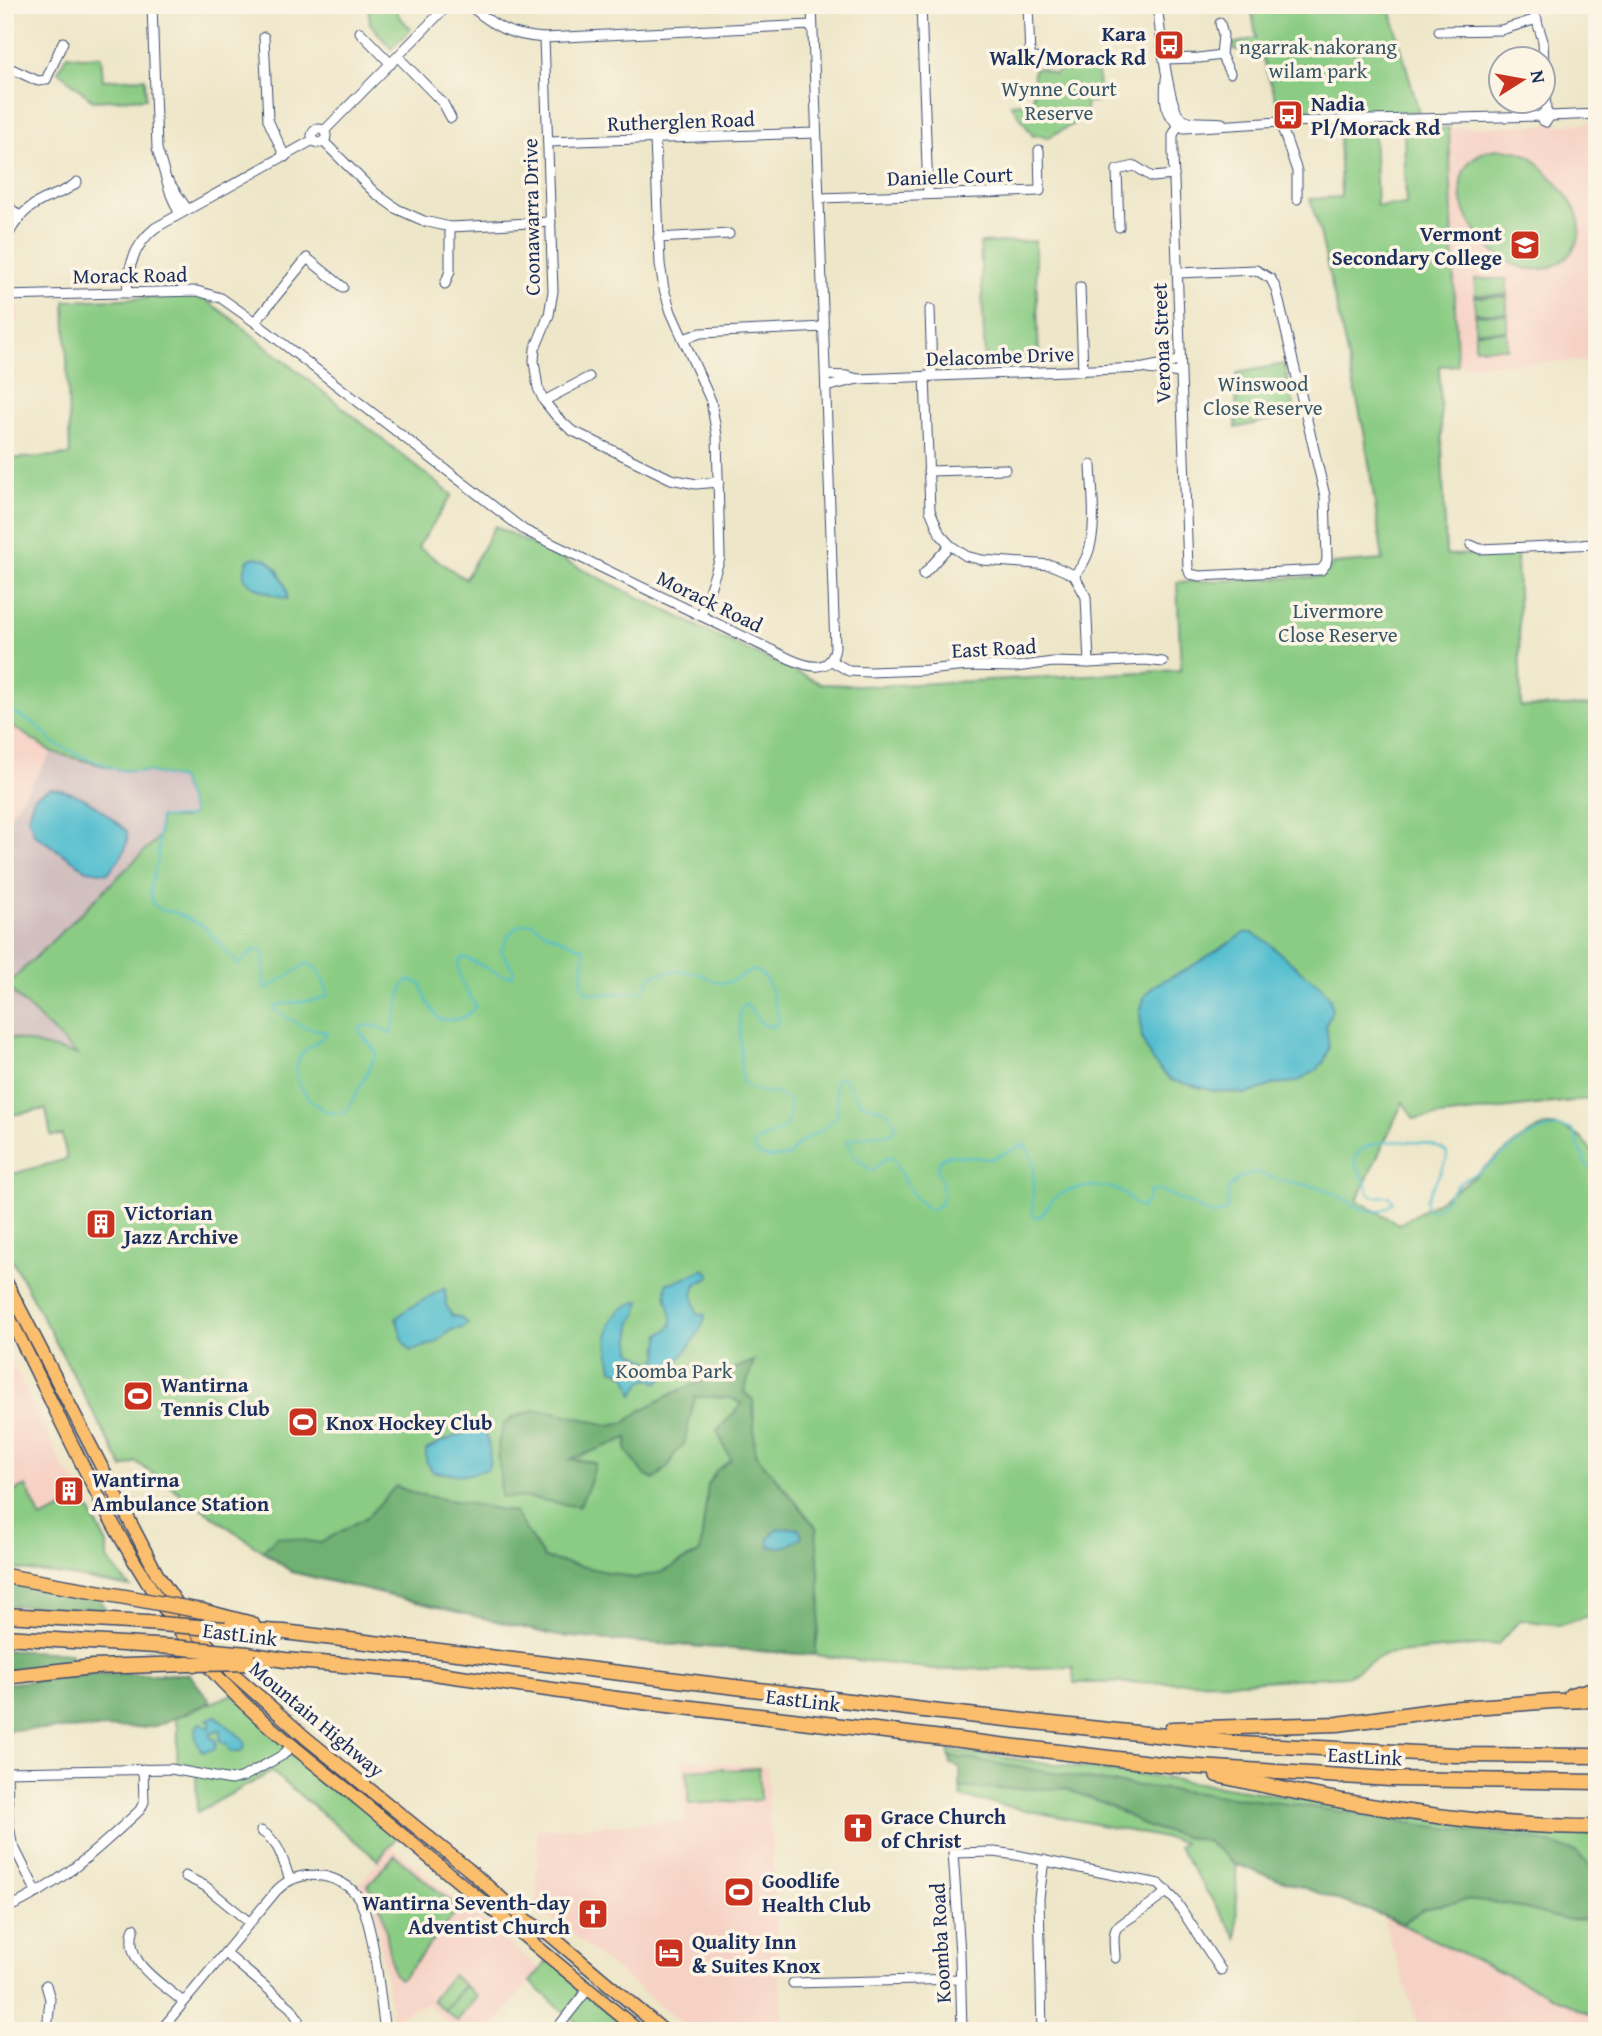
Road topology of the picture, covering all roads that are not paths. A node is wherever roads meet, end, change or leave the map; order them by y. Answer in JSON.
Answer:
{"nodes":[{"id":1,"x":152,"y":5,"type":"edge"},
{"id":2,"x":448,"y":5,"type":"edge"},
{"id":3,"x":469,"y":5,"type":"edge"},
{"id":4,"x":811,"y":5,"type":"edge"},
{"id":5,"x":921,"y":5,"type":"edge"},
{"id":6,"x":1028,"y":5,"type":"edge"},
{"id":7,"x":1157,"y":5,"type":"edge"},
{"id":8,"x":1532,"y":5,"type":"edge"},
{"id":9,"x":1537,"y":19,"type":"junction"},
{"id":10,"x":1220,"y":23,"type":"dead end"},
{"id":11,"x":812,"y":25,"type":"junction"},
{"id":12,"x":1438,"y":31,"type":"dead end"},
{"id":13,"x":360,"y":32,"type":"dead end"},
{"id":14,"x":264,"y":37,"type":"dead end"},
{"id":15,"x":544,"y":38,"type":"junction"},
{"id":16,"x":62,"y":42,"type":"dead end"},
{"id":17,"x":1543,"y":46,"type":"edge"},
{"id":18,"x":1221,"y":55,"type":"junction"},
{"id":19,"x":1030,"y":57,"type":"junction"},
{"id":20,"x":1164,"y":59,"type":"junction"},
{"id":21,"x":395,"y":60,"type":"junction"},
{"id":22,"x":1054,"y":62,"type":"dead end"},
{"id":23,"x":1021,"y":64,"type":"dead end"},
{"id":24,"x":5,"y":66,"type":"edge"},
{"id":25,"x":1230,"y":73,"type":"dead end"},
{"id":26,"x":1597,"y":114,"type":"edge"},
{"id":27,"x":1556,"y":115,"type":"edge"},
{"id":28,"x":1507,"y":116,"type":"edge"},
{"id":29,"x":451,"y":118,"type":"dead end"},
{"id":30,"x":1180,"y":122,"type":"junction"},
{"id":31,"x":1280,"y":122,"type":"junction"},
{"id":32,"x":816,"y":133,"type":"junction"},
{"id":33,"x":320,"y":137,"type":"junction"},
{"id":34,"x":655,"y":139,"type":"junction"},
{"id":35,"x":548,"y":142,"type":"junction"},
{"id":36,"x":1039,"y":150,"type":"dead end"},
{"id":37,"x":285,"y":157,"type":"junction"},
{"id":38,"x":1174,"y":175,"type":"junction"},
{"id":39,"x":76,"y":183,"type":"dead end"},
{"id":40,"x":928,"y":194,"type":"junction"},
{"id":41,"x":819,"y":198,"type":"junction"},
{"id":42,"x":1297,"y":199,"type":"dead end"},
{"id":43,"x":5,"y":203,"type":"edge"},
{"id":44,"x":183,"y":211,"type":"junction"},
{"id":45,"x":20,"y":217,"type":"junction"},
{"id":46,"x":551,"y":222,"type":"junction"},
{"id":47,"x":450,"y":227,"type":"junction"},
{"id":48,"x":1119,"y":227,"type":"dead end"},
{"id":49,"x":729,"y":234,"type":"dead end"},
{"id":50,"x":658,"y":237,"type":"junction"},
{"id":51,"x":5,"y":243,"type":"edge"},
{"id":52,"x":1177,"y":273,"type":"junction"},
{"id":53,"x":444,"y":284,"type":"dead end"},
{"id":54,"x":343,"y":287,"type":"dead end"},
{"id":55,"x":1080,"y":287,"type":"dead end"},
{"id":56,"x":127,"y":293,"type":"junction"},
{"id":57,"x":5,"y":296,"type":"edge"},
{"id":58,"x":930,"y":309,"type":"dead end"},
{"id":59,"x":255,"y":322,"type":"junction"},
{"id":60,"x":824,"y":327,"type":"junction"},
{"id":61,"x":683,"y":339,"type":"junction"},
{"id":62,"x":1180,"y":361,"type":"junction"},
{"id":63,"x":1143,"y":368,"type":"junction"},
{"id":64,"x":1083,"y":371,"type":"junction"},
{"id":65,"x":1180,"y":373,"type":"junction"},
{"id":66,"x":825,"y":375,"type":"junction"},
{"id":67,"x":929,"y":376,"type":"junction"},
{"id":68,"x":589,"y":377,"type":"dead end"},
{"id":69,"x":858,"y":379,"type":"junction"},
{"id":70,"x":826,"y":387,"type":"junction"},
{"id":71,"x":544,"y":401,"type":"junction"},
{"id":72,"x":1091,"y":465,"type":"dead end"},
{"id":73,"x":1005,"y":469,"type":"dead end"},
{"id":74,"x":928,"y":471,"type":"junction"},
{"id":75,"x":719,"y":482,"type":"junction"},
{"id":76,"x":1597,"y":544,"type":"edge"},
{"id":77,"x":950,"y":545,"type":"junction"},
{"id":78,"x":1471,"y":545,"type":"dead end"},
{"id":79,"x":923,"y":575,"type":"dead end"},
{"id":80,"x":1074,"y":575,"type":"junction"},
{"id":81,"x":701,"y":616,"type":"junction"},
{"id":82,"x":830,"y":660,"type":"junction"},
{"id":83,"x":1163,"y":662,"type":"dead end"},
{"id":84,"x":1089,"y":663,"type":"junction"},
{"id":85,"x":5,"y":1280,"type":"edge"},
{"id":86,"x":5,"y":1310,"type":"edge"},
{"id":87,"x":19,"y":1321,"type":"junction"},
{"id":88,"x":5,"y":1576,"type":"edge"},
{"id":89,"x":5,"y":1615,"type":"edge"},
{"id":90,"x":284,"y":1632,"type":"junction"},
{"id":91,"x":5,"y":1637,"type":"edge"},
{"id":92,"x":251,"y":1658,"type":"junction"},
{"id":93,"x":5,"y":1677,"type":"edge"},
{"id":94,"x":1597,"y":1688,"type":"edge"},
{"id":95,"x":1597,"y":1700,"type":"edge"},
{"id":96,"x":1553,"y":1701,"type":"junction"},
{"id":97,"x":1119,"y":1730,"type":"junction"},
{"id":98,"x":306,"y":1738,"type":"junction"},
{"id":99,"x":292,"y":1745,"type":"junction"},
{"id":100,"x":1597,"y":1756,"type":"edge"},
{"id":101,"x":1168,"y":1765,"type":"junction"},
{"id":102,"x":143,"y":1769,"type":"junction"},
{"id":103,"x":6,"y":1772,"type":"edge"},
{"id":104,"x":1597,"y":1782,"type":"edge"},
{"id":105,"x":402,"y":1815,"type":"junction"},
{"id":106,"x":1597,"y":1827,"type":"edge"},
{"id":107,"x":393,"y":1828,"type":"junction"},
{"id":108,"x":261,"y":1832,"type":"dead end"},
{"id":109,"x":9,"y":1844,"type":"edge"},
{"id":110,"x":1044,"y":1860,"type":"junction"},
{"id":111,"x":185,"y":1876,"type":"dead end"},
{"id":112,"x":290,"y":1880,"type":"junction"},
{"id":113,"x":1167,"y":1891,"type":"junction"},
{"id":114,"x":37,"y":1893,"type":"junction"},
{"id":115,"x":5,"y":1909,"type":"edge"},
{"id":116,"x":249,"y":1922,"type":"junction"},
{"id":117,"x":134,"y":1928,"type":"dead end"},
{"id":118,"x":225,"y":1953,"type":"junction"},
{"id":119,"x":1115,"y":1958,"type":"dead end"},
{"id":120,"x":1221,"y":1970,"type":"dead end"},
{"id":121,"x":599,"y":1977,"type":"junction"},
{"id":122,"x":961,"y":1979,"type":"junction"},
{"id":123,"x":793,"y":1983,"type":"dead end"},
{"id":124,"x":46,"y":1985,"type":"dead end"},
{"id":125,"x":588,"y":1989,"type":"junction"},
{"id":126,"x":183,"y":2002,"type":"junction"},
{"id":127,"x":298,"y":2019,"type":"dead end"},
{"id":128,"x":47,"y":2031,"type":"edge"},
{"id":129,"x":160,"y":2031,"type":"edge"},
{"id":130,"x":385,"y":2031,"type":"edge"},
{"id":131,"x":555,"y":2031,"type":"edge"},
{"id":132,"x":639,"y":2031,"type":"edge"},
{"id":133,"x":664,"y":2031,"type":"edge"},
{"id":134,"x":962,"y":2031,"type":"edge"},
{"id":135,"x":1042,"y":2031,"type":"edge"}],
"edges":[{"from":1,"to":44,"type":"street"},
{"from":2,"to":21,"type":"street"},
{"from":3,"to":15,"type":"street"},
{"from":4,"to":11,"type":"street"},
{"from":5,"to":40,"type":"street"},
{"from":6,"to":19,"type":"street"},
{"from":7,"to":20,"type":"street"},
{"from":8,"to":9,"type":"street"},
{"from":9,"to":12,"type":"street"},
{"from":9,"to":17,"type":"street"},
{"from":10,"to":18,"type":"street"},
{"from":11,"to":15,"type":"street"},
{"from":11,"to":32,"type":"street"},
{"from":13,"to":21,"type":"street"},
{"from":14,"to":37,"type":"street"},
{"from":15,"to":35,"type":"street","name":"Coonawarra Drive"},
{"from":16,"to":24,"type":"street"},
{"from":18,"to":20,"type":"street"},
{"from":18,"to":25,"type":"street"},
{"from":19,"to":22,"type":"street"},
{"from":19,"to":23,"type":"street"},
{"from":20,"to":30,"type":"street"},
{"from":21,"to":29,"type":"street"},
{"from":21,"to":33,"type":"street"},
{"from":26,"to":27,"type":"street"},
{"from":28,"to":31,"type":"street"},
{"from":30,"to":31,"type":"street"},
{"from":30,"to":38,"type":"street","name":"Verona Street"},
{"from":31,"to":42,"type":"street"},
{"from":32,"to":34,"type":"street","name":"Rutherglen Road"},
{"from":32,"to":41,"type":"street"},
{"from":33,"to":37,"type":"street"},
{"from":33,"to":47,"type":"street"},
{"from":34,"to":35,"type":"street","name":"Rutherglen Road"},
{"from":34,"to":50,"type":"street"},
{"from":35,"to":46,"type":"street","name":"Coonawarra Drive"},
{"from":36,"to":40,"type":"street","name":"Danielle Court"},
{"from":37,"to":44,"type":"street"},
{"from":38,"to":48,"type":"street"},
{"from":38,"to":52,"type":"street","name":"Verona Street"},
{"from":39,"to":45,"type":"street"},
{"from":40,"to":41,"type":"street","name":"Danielle Court"},
{"from":41,"to":60,"type":"street"},
{"from":43,"to":45,"type":"street"},
{"from":44,"to":56,"type":"street"},
{"from":45,"to":51,"type":"street"},
{"from":46,"to":47,"type":"street"},
{"from":46,"to":71,"type":"street","name":"Coonawarra Drive"},
{"from":47,"to":53,"type":"street"},
{"from":49,"to":50,"type":"street"},
{"from":50,"to":61,"type":"street"},
{"from":52,"to":62,"type":"street","name":"Verona Street"},
{"from":52,"to":65,"type":"street","name":"Verona Street"},
{"from":54,"to":59,"type":"street"},
{"from":55,"to":64,"type":"street"},
{"from":56,"to":57,"type":"street","name":"Morack Road"},
{"from":56,"to":59,"type":"street","name":"Morack Road"},
{"from":58,"to":67,"type":"street"},
{"from":59,"to":81,"type":"street","name":"Morack Road"},
{"from":60,"to":61,"type":"street"},
{"from":60,"to":66,"type":"street"},
{"from":61,"to":75,"type":"street"},
{"from":62,"to":63,"type":"street","name":"Delacombe Drive"},
{"from":62,"to":65,"type":"street","name":"Verona Street"},
{"from":63,"to":64,"type":"street","name":"Delacombe Drive"},
{"from":63,"to":65,"type":"street","name":"Delacombe Drive"},
{"from":64,"to":67,"type":"street","name":"Delacombe Drive"},
{"from":66,"to":69,"type":"street","name":"Delacombe Drive"},
{"from":66,"to":70,"type":"street"},
{"from":67,"to":69,"type":"street","name":"Delacombe Drive"},
{"from":67,"to":74,"type":"street"},
{"from":68,"to":71,"type":"street"},
{"from":69,"to":70,"type":"street","name":"Delacombe Drive"},
{"from":70,"to":82,"type":"street"},
{"from":71,"to":75,"type":"street","name":"Coonawarra Drive"},
{"from":72,"to":80,"type":"street"},
{"from":73,"to":74,"type":"street"},
{"from":74,"to":77,"type":"street"},
{"from":75,"to":81,"type":"street"},
{"from":76,"to":78,"type":"street"},
{"from":77,"to":79,"type":"street"},
{"from":77,"to":80,"type":"street"},
{"from":80,"to":84,"type":"street"},
{"from":81,"to":82,"type":"street","name":"Morack Road"},
{"from":82,"to":84,"type":"street","name":"East Road"},
{"from":83,"to":84,"type":"street","name":"East Road"},
{"from":85,"to":87,"type":"main road","name":"Mountain Highway"},
{"from":86,"to":87,"type":"main road","name":"Mountain Highway"},
{"from":87,"to":98,"type":"main road","name":"Mountain Highway"},
{"from":87,"to":99,"type":"main road","name":"Mountain Highway"},
{"from":88,"to":90,"type":"highway","bridge":true},
{"from":89,"to":90,"type":"highway","name":"EastLink","bridge":true},
{"from":90,"to":97,"type":"highway","name":"EastLink"},
{"from":91,"to":92,"type":"highway","name":"EastLink","bridge":true},
{"from":92,"to":93,"type":"highway","bridge":true},
{"from":92,"to":101,"type":"highway","name":"EastLink"},
{"from":94,"to":96,"type":"highway"},
{"from":95,"to":96,"type":"highway"},
{"from":96,"to":97,"type":"highway"},
{"from":97,"to":100,"type":"highway","name":"EastLink"},
{"from":98,"to":99,"type":"main road"},
{"from":98,"to":105,"type":"main road","name":"Mountain Highway"},
{"from":99,"to":102,"type":"street"},
{"from":99,"to":107,"type":"main road","name":"Mountain Highway"},
{"from":101,"to":104,"type":"highway","name":"EastLink"},
{"from":101,"to":106,"type":"highway"},
{"from":102,"to":103,"type":"street"},
{"from":102,"to":114,"type":"street"},
{"from":103,"to":109,"type":"street"},
{"from":105,"to":107,"type":"main road"},
{"from":105,"to":121,"type":"main road","name":"Mountain Highway"},
{"from":107,"to":125,"type":"main road","name":"Mountain Highway"},
{"from":108,"to":112,"type":"street"},
{"from":109,"to":114,"type":"street"},
{"from":110,"to":113,"type":"street"},
{"from":110,"to":122,"type":"street","name":"Koomba Road"},
{"from":110,"to":135,"type":"street"},
{"from":111,"to":116,"type":"street"},
{"from":112,"to":116,"type":"street"},
{"from":112,"to":130,"type":"street"},
{"from":113,"to":119,"type":"street"},
{"from":113,"to":120,"type":"street"},
{"from":114,"to":115,"type":"street"},
{"from":116,"to":118,"type":"street"},
{"from":117,"to":126,"type":"street"},
{"from":118,"to":126,"type":"street"},
{"from":118,"to":127,"type":"street"},
{"from":121,"to":125,"type":"main road"},
{"from":121,"to":133,"type":"main road","name":"Mountain Highway"},
{"from":122,"to":123,"type":"street"},
{"from":122,"to":134,"type":"street","name":"Koomba Road"},
{"from":124,"to":128,"type":"street"},
{"from":125,"to":131,"type":"street"},
{"from":125,"to":132,"type":"main road","name":"Mountain Highway"},
{"from":126,"to":129,"type":"street"}]}
